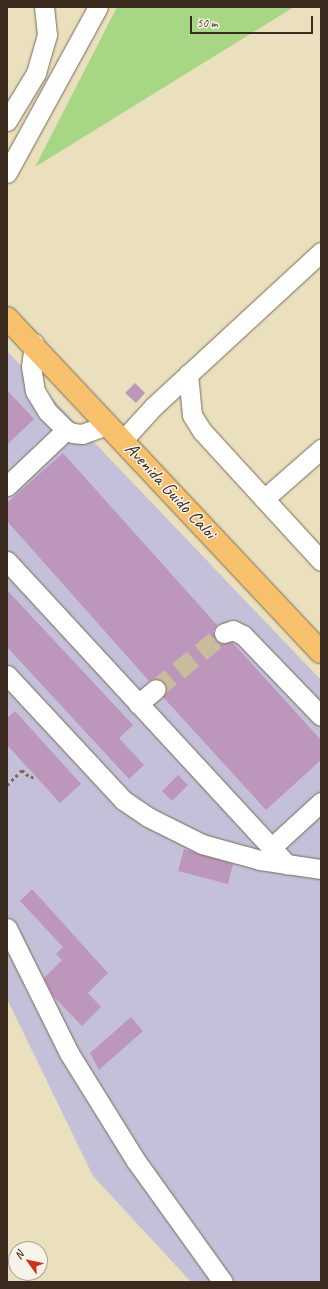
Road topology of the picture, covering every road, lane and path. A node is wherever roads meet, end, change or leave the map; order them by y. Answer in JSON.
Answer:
{"nodes":[{"id":1,"x":44,"y":7,"type":"edge"},
{"id":2,"x":98,"y":7,"type":"edge"},
{"id":3,"x":7,"y":121,"type":"edge"},
{"id":4,"x":7,"y":173,"type":"edge"},
{"id":5,"x":321,"y":252,"type":"edge"},
{"id":6,"x":7,"y":306,"type":"edge"},
{"id":7,"x":20,"y":330,"type":"edge"},
{"id":8,"x":188,"y":374,"type":"junction"},
{"id":9,"x":66,"y":430,"type":"junction"},
{"id":10,"x":114,"y":433,"type":"junction"},
{"id":11,"x":321,"y":449,"type":"edge"},
{"id":12,"x":7,"y":486,"type":"edge"},
{"id":13,"x":264,"y":499,"type":"junction"},
{"id":14,"x":7,"y":561,"type":"edge"},
{"id":15,"x":321,"y":561,"type":"edge"},
{"id":16,"x":224,"y":633,"type":"tunnel mouth"},
{"id":17,"x":321,"y":652,"type":"edge"},
{"id":18,"x":7,"y":675,"type":"edge"},
{"id":19,"x":156,"y":688,"type":"tunnel mouth"},
{"id":20,"x":138,"y":704,"type":"junction"},
{"id":21,"x":321,"y":716,"type":"edge"},
{"id":22,"x":34,"y":775,"type":"dead end"},
{"id":23,"x":7,"y":785,"type":"edge"},
{"id":24,"x":321,"y":802,"type":"edge"},
{"id":25,"x":272,"y":847,"type":"junction"},
{"id":26,"x":287,"y":864,"type":"junction"},
{"id":27,"x":321,"y":869,"type":"edge"},
{"id":28,"x":7,"y":928,"type":"edge"},
{"id":29,"x":223,"y":1282,"type":"edge"}],
"edges":[{"from":1,"to":3,"type":"lane"},
{"from":2,"to":4,"type":"lane"},
{"from":5,"to":8,"type":"lane"},
{"from":6,"to":7,"type":"main road","name":"Avenida Guido Caloi"},
{"from":7,"to":9,"type":"lane"},
{"from":7,"to":10,"type":"main road","name":"Avenida Guido Caloi"},
{"from":8,"to":10,"type":"lane"},
{"from":8,"to":13,"type":"lane"},
{"from":9,"to":10,"type":"lane"},
{"from":9,"to":12,"type":"lane"},
{"from":10,"to":17,"type":"main road","name":"Avenida Guido Caloi"},
{"from":11,"to":13,"type":"lane"},
{"from":13,"to":15,"type":"lane"},
{"from":14,"to":20,"type":"lane"},
{"from":16,"to":21,"type":"lane"},
{"from":18,"to":26,"type":"lane"},
{"from":19,"to":20,"type":"lane"},
{"from":20,"to":25,"type":"lane"},
{"from":22,"to":23,"type":"path"},
{"from":24,"to":25,"type":"lane"},
{"from":25,"to":26,"type":"lane"},
{"from":26,"to":27,"type":"lane"},
{"from":28,"to":29,"type":"lane"}]}
